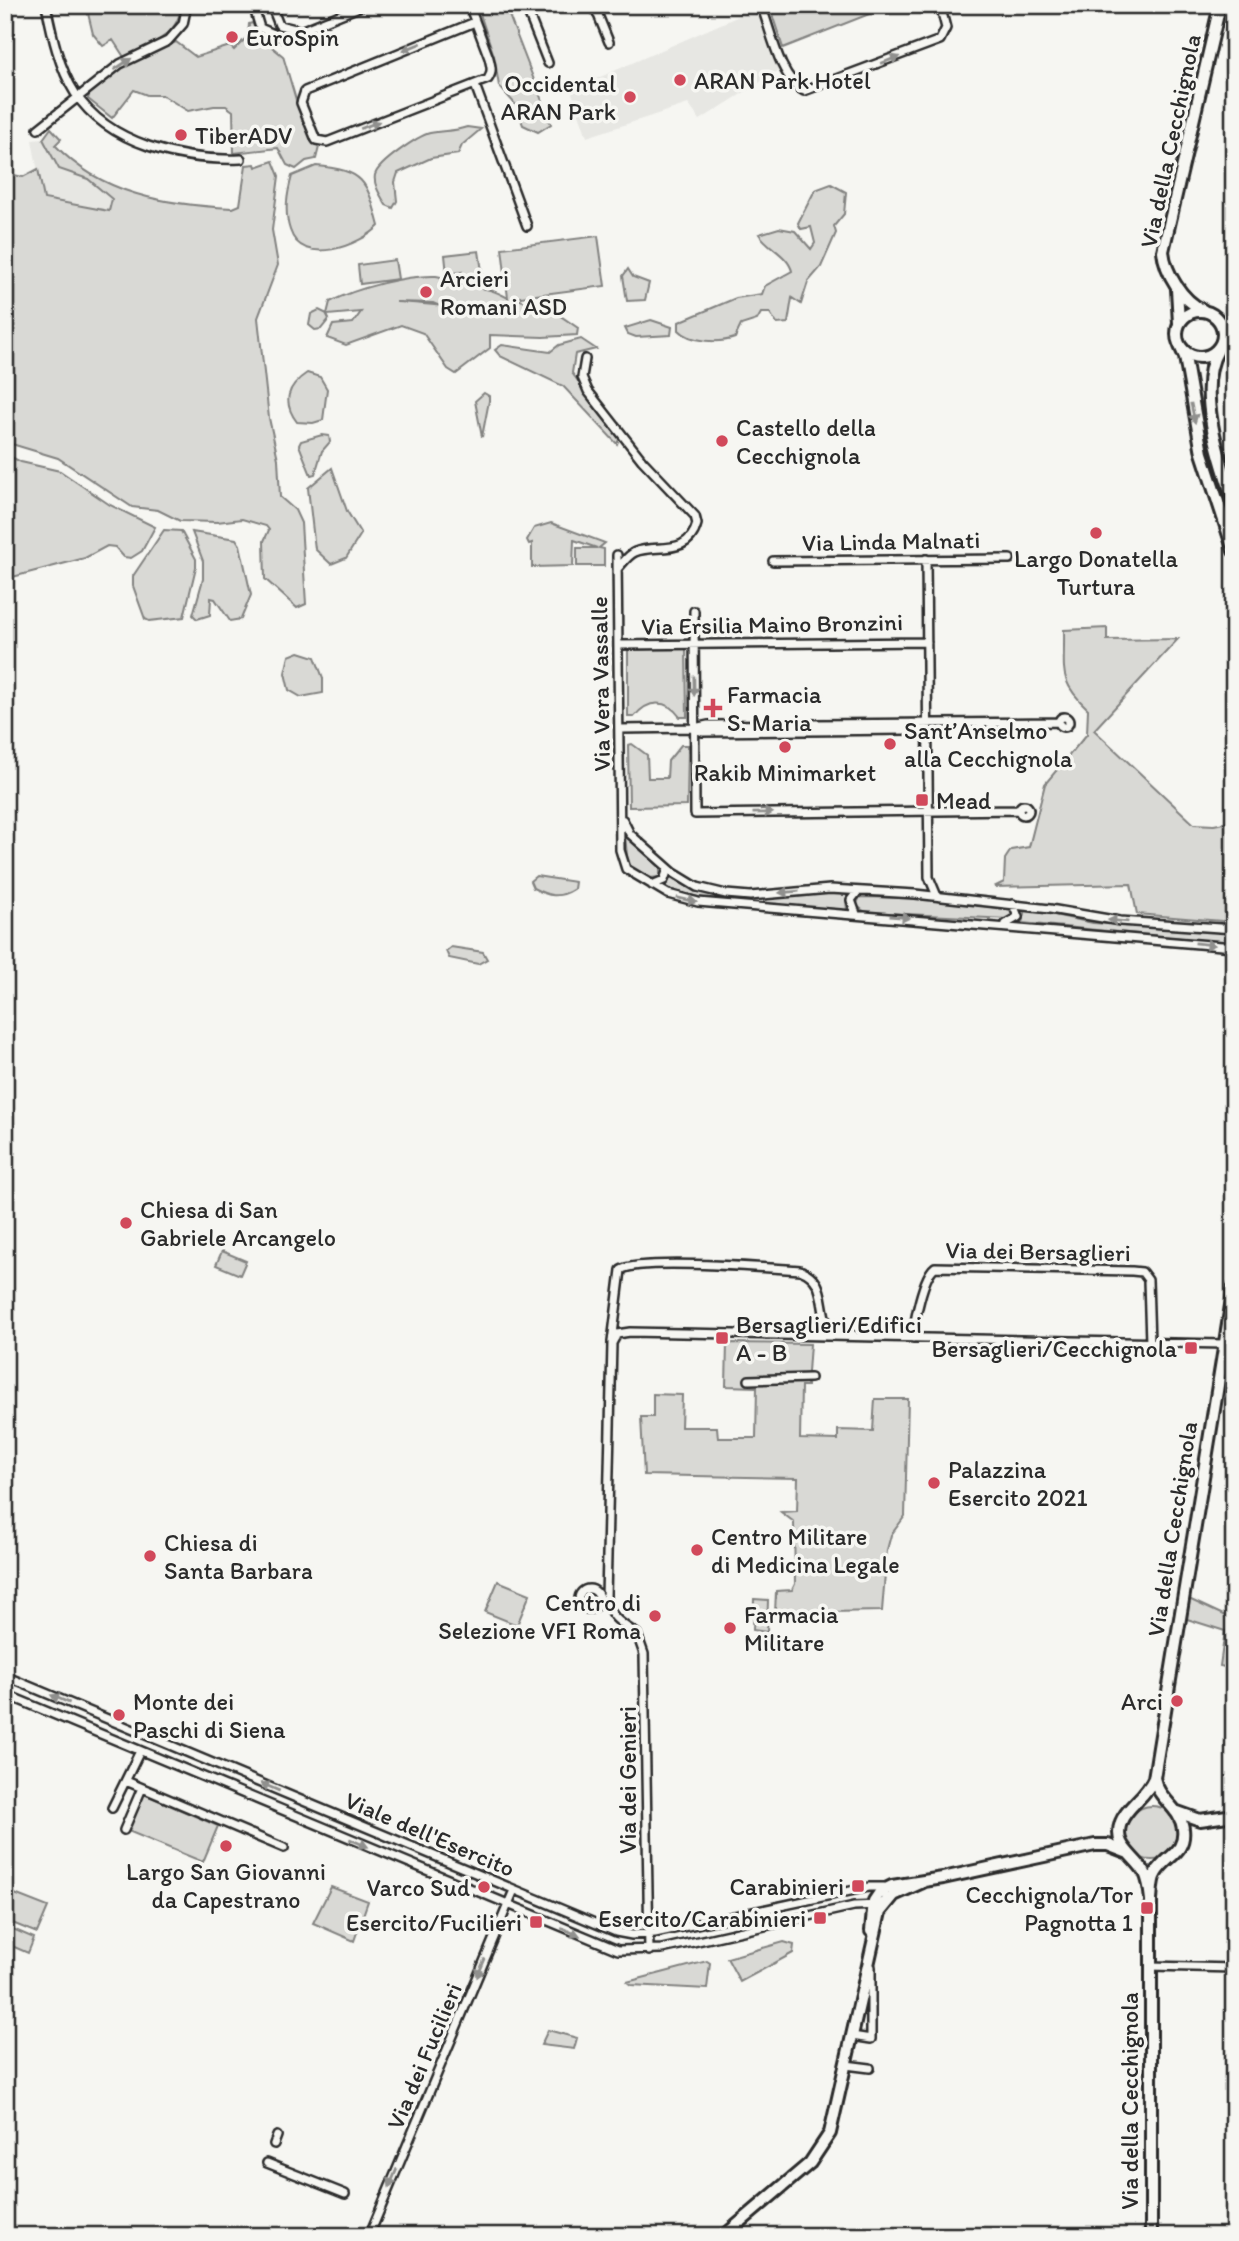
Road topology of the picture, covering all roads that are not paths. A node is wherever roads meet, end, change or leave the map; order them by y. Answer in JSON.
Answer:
{"nodes":[{"id":1,"x":47,"y":5,"type":"edge"},
{"id":2,"x":187,"y":5,"type":"edge"},
{"id":3,"x":253,"y":5,"type":"edge"},
{"id":4,"x":271,"y":5,"type":"edge"},
{"id":5,"x":364,"y":5,"type":"edge"},
{"id":6,"x":469,"y":5,"type":"edge"},
{"id":7,"x":525,"y":5,"type":"edge"},
{"id":8,"x":594,"y":5,"type":"edge"},
{"id":9,"x":761,"y":5,"type":"edge"},
{"id":10,"x":940,"y":5,"type":"edge"},
{"id":11,"x":1220,"y":5,"type":"edge"},
{"id":12,"x":475,"y":22,"type":"junction"},
{"id":13,"x":281,"y":27,"type":"junction"},
{"id":14,"x":300,"y":30,"type":"junction"},
{"id":15,"x":275,"y":36,"type":"junction"},
{"id":16,"x":609,"y":42,"type":"dead end"},
{"id":17,"x":548,"y":64,"type":"dead end"},
{"id":18,"x":475,"y":85,"type":"junction"},
{"id":19,"x":79,"y":98,"type":"junction"},
{"id":20,"x":38,"y":129,"type":"dead end"},
{"id":21,"x":241,"y":159,"type":"dead end"},
{"id":22,"x":527,"y":226,"type":"dead end"},
{"id":23,"x":1175,"y":283,"type":"junction"},
{"id":24,"x":1203,"y":310,"type":"junction"},
{"id":25,"x":1179,"y":323,"type":"junction"},
{"id":26,"x":1180,"y":346,"type":"junction"},
{"id":27,"x":1218,"y":350,"type":"junction"},
{"id":28,"x":585,"y":359,"type":"dead end"},
{"id":29,"x":1224,"y":471,"type":"junction"},
{"id":30,"x":1234,"y":480,"type":"edge"},
{"id":31,"x":1234,"y":502,"type":"edge"},
{"id":32,"x":1234,"y":551,"type":"edge"},
{"id":33,"x":617,"y":555,"type":"dead end"},
{"id":34,"x":926,"y":559,"type":"junction"},
{"id":35,"x":1010,"y":559,"type":"dead end"},
{"id":36,"x":773,"y":561,"type":"dead end"},
{"id":37,"x":618,"y":569,"type":"junction"},
{"id":38,"x":694,"y":611,"type":"dead end"},
{"id":39,"x":927,"y":642,"type":"junction"},
{"id":40,"x":693,"y":643,"type":"junction"},
{"id":41,"x":619,"y":645,"type":"junction"},
{"id":42,"x":1059,"y":722,"type":"dead end"},
{"id":43,"x":927,"y":724,"type":"junction"},
{"id":44,"x":694,"y":728,"type":"junction"},
{"id":45,"x":620,"y":729,"type":"junction"},
{"id":46,"x":1019,"y":810,"type":"dead end"},
{"id":47,"x":928,"y":811,"type":"junction"},
{"id":48,"x":621,"y":813,"type":"junction"},
{"id":49,"x":668,"y":869,"type":"junction"},
{"id":50,"x":929,"y":877,"type":"junction"},
{"id":51,"x":652,"y":885,"type":"junction"},
{"id":52,"x":858,"y":891,"type":"junction"},
{"id":53,"x":915,"y":894,"type":"junction"},
{"id":54,"x":938,"y":896,"type":"junction"},
{"id":55,"x":1013,"y":904,"type":"junction"},
{"id":56,"x":856,"y":914,"type":"junction"},
{"id":57,"x":991,"y":924,"type":"junction"},
{"id":58,"x":1234,"y":929,"type":"edge"},
{"id":59,"x":1234,"y":947,"type":"edge"},
{"id":60,"x":1234,"y":1287,"type":"edge"},
{"id":61,"x":856,"y":1337,"type":"junction"},
{"id":62,"x":913,"y":1338,"type":"junction"},
{"id":63,"x":612,"y":1343,"type":"junction"},
{"id":64,"x":1150,"y":1343,"type":"junction"},
{"id":65,"x":1224,"y":1344,"type":"junction"},
{"id":66,"x":810,"y":1378,"type":"dead end"},
{"id":67,"x":749,"y":1380,"type":"dead end"},
{"id":68,"x":5,"y":1676,"type":"edge"},
{"id":69,"x":18,"y":1682,"type":"junction"},
{"id":70,"x":8,"y":1695,"type":"edge"},
{"id":71,"x":94,"y":1713,"type":"junction"},
{"id":72,"x":88,"y":1728,"type":"junction"},
{"id":73,"x":140,"y":1751,"type":"junction"},
{"id":74,"x":196,"y":1756,"type":"junction"},
{"id":75,"x":189,"y":1771,"type":"junction"},
{"id":76,"x":1154,"y":1779,"type":"junction"},
{"id":77,"x":125,"y":1781,"type":"junction"},
{"id":78,"x":142,"y":1788,"type":"junction"},
{"id":79,"x":308,"y":1803,"type":"junction"},
{"id":80,"x":1137,"y":1804,"type":"junction"},
{"id":81,"x":1171,"y":1807,"type":"junction"},
{"id":82,"x":112,"y":1808,"type":"dead end"},
{"id":83,"x":1234,"y":1815,"type":"edge"},
{"id":84,"x":296,"y":1816,"type":"junction"},
{"id":85,"x":1221,"y":1818,"type":"junction"},
{"id":86,"x":1120,"y":1826,"type":"junction"},
{"id":87,"x":124,"y":1830,"type":"dead end"},
{"id":88,"x":1182,"y":1842,"type":"junction"},
{"id":89,"x":1095,"y":1845,"type":"junction"},
{"id":90,"x":284,"y":1848,"type":"dead end"},
{"id":91,"x":1126,"y":1852,"type":"junction"},
{"id":92,"x":1136,"y":1860,"type":"junction"},
{"id":93,"x":1167,"y":1861,"type":"junction"},
{"id":94,"x":473,"y":1873,"type":"junction"},
{"id":95,"x":923,"y":1882,"type":"junction"},
{"id":96,"x":467,"y":1888,"type":"junction"},
{"id":97,"x":885,"y":1888,"type":"junction"},
{"id":98,"x":855,"y":1889,"type":"junction"},
{"id":99,"x":514,"y":1890,"type":"junction"},
{"id":100,"x":1151,"y":1900,"type":"junction"},
{"id":101,"x":885,"y":1903,"type":"junction"},
{"id":102,"x":508,"y":1905,"type":"junction"},
{"id":103,"x":854,"y":1906,"type":"junction"},
{"id":104,"x":872,"y":1910,"type":"junction"},
{"id":105,"x":648,"y":1934,"type":"junction"},
{"id":106,"x":871,"y":1949,"type":"junction"},
{"id":107,"x":649,"y":1951,"type":"junction"},
{"id":108,"x":1150,"y":1966,"type":"junction"},
{"id":109,"x":1234,"y":1968,"type":"edge"},
{"id":110,"x":852,"y":2036,"type":"junction"},
{"id":111,"x":846,"y":2064,"type":"junction"},
{"id":112,"x":870,"y":2068,"type":"dead end"},
{"id":113,"x":267,"y":2162,"type":"dead end"},
{"id":114,"x":345,"y":2194,"type":"dead end"},
{"id":115,"x":369,"y":2236,"type":"edge"},
{"id":116,"x":724,"y":2236,"type":"edge"},
{"id":117,"x":1151,"y":2236,"type":"edge"}],
"edges":[{"from":1,"to":19,"type":"street"},
{"from":19,"to":2,"type":"street","one_way":true},
{"from":3,"to":15,"type":"street"},
{"from":4,"to":13,"type":"street"},
{"from":5,"to":14,"type":"street"},
{"from":6,"to":12,"type":"street"},
{"from":7,"to":17,"type":"street"},
{"from":8,"to":16,"type":"street"},
{"from":9,"to":10,"type":"street","one_way":true},
{"from":11,"to":23,"type":"street","name":"Via della Cecchignola"},
{"from":12,"to":18,"type":"street"},
{"from":12,"to":18,"type":"street","one_way":true},
{"from":13,"to":14,"type":"street"},
{"from":13,"to":15,"type":"street"},
{"from":14,"to":15,"type":"street"},
{"from":18,"to":22,"type":"street"},
{"from":19,"to":20,"type":"street"},
{"from":19,"to":21,"type":"street"},
{"from":23,"to":24,"type":"street","name":"Via della Cecchignola"},
{"from":23,"to":25,"type":"street","name":"Via della Cecchignola"},
{"from":24,"to":25,"type":"street"},
{"from":24,"to":27,"type":"street"},
{"from":25,"to":26,"type":"street"},
{"from":26,"to":27,"type":"street"},
{"from":26,"to":32,"type":"street","one_way":true},
{"from":27,"to":29,"type":"street"},
{"from":28,"to":37,"type":"street"},
{"from":29,"to":30,"type":"street"},
{"from":29,"to":31,"type":"street"},
{"from":33,"to":37,"type":"street","name":"Via Vera Vassalle"},
{"from":34,"to":35,"type":"street","name":"Via Linda Malnati"},
{"from":34,"to":36,"type":"street","name":"Via Linda Malnati"},
{"from":34,"to":39,"type":"street"},
{"from":37,"to":41,"type":"street","name":"Via Vera Vassalle"},
{"from":38,"to":40,"type":"street"},
{"from":39,"to":40,"type":"street","name":"Via Ersilia Maino Bronzini"},
{"from":39,"to":43,"type":"street"},
{"from":40,"to":41,"type":"street","name":"Via Ersilia Maino Bronzini"},
{"from":40,"to":44,"type":"street","one_way":true},
{"from":41,"to":45,"type":"street","name":"Via Vera Vassalle"},
{"from":42,"to":43,"type":"street"},
{"from":43,"to":44,"type":"street"},
{"from":43,"to":47,"type":"street"},
{"from":44,"to":45,"type":"street"},
{"from":44,"to":47,"type":"street","one_way":true},
{"from":45,"to":48,"type":"street","name":"Via Vera Vassalle"},
{"from":46,"to":47,"type":"street"},
{"from":47,"to":50,"type":"street"},
{"from":48,"to":49,"type":"street"},
{"from":48,"to":51,"type":"street","name":"Via Vera Vassalle"},
{"from":49,"to":51,"type":"street"},
{"from":52,"to":49,"type":"street","one_way":true},
{"from":50,"to":53,"type":"street"},
{"from":50,"to":54,"type":"street"},
{"from":51,"to":56,"type":"street","one_way":true},
{"from":52,"to":53,"type":"street"},
{"from":52,"to":56,"type":"street"},
{"from":53,"to":54,"type":"street"},
{"from":54,"to":55,"type":"street"},
{"from":55,"to":57,"type":"street"},
{"from":58,"to":55,"type":"street","one_way":true},
{"from":56,"to":57,"type":"street","one_way":true},
{"from":57,"to":59,"type":"street","one_way":true},
{"from":60,"to":65,"type":"street","name":"Via della Cecchignola"},
{"from":61,"to":62,"type":"street"},
{"from":61,"to":63,"type":"street"},
{"from":61,"to":63,"type":"street"},
{"from":62,"to":64,"type":"street"},
{"from":62,"to":64,"type":"street","name":"Via dei Bersaglieri"},
{"from":63,"to":105,"type":"street","name":"Via dei Genieri"},
{"from":64,"to":65,"type":"street"},
{"from":65,"to":76,"type":"street","name":"Via della Cecchignola"},
{"from":66,"to":67,"type":"street"},
{"from":68,"to":69,"type":"street","name":"Viale dell'Esercito"},
{"from":69,"to":70,"type":"street"},
{"from":71,"to":69,"type":"street","name":"Viale dell'Esercito","one_way":true},
{"from":70,"to":72,"type":"street","name":"Viale dell'Esercito"},
{"from":71,"to":72,"type":"street"},
{"from":71,"to":74,"type":"street","name":"Viale dell'Esercito"},
{"from":72,"to":73,"type":"street","name":"Viale dell'Esercito"},
{"from":73,"to":75,"type":"street","name":"Viale dell'Esercito"},
{"from":73,"to":77,"type":"street"},
{"from":74,"to":75,"type":"street"},
{"from":79,"to":74,"type":"street","name":"Viale dell'Esercito","one_way":true},
{"from":75,"to":84,"type":"street","name":"Viale dell'Esercito"},
{"from":76,"to":80,"type":"street","name":"Via della Cecchignola"},
{"from":76,"to":81,"type":"street"},
{"from":77,"to":78,"type":"street"},
{"from":77,"to":82,"type":"street"},
{"from":78,"to":87,"type":"street"},
{"from":78,"to":90,"type":"street"},
{"from":79,"to":84,"type":"street"},
{"from":79,"to":94,"type":"street","name":"Viale dell'Esercito"},
{"from":80,"to":81,"type":"street"},
{"from":80,"to":86,"type":"street","name":"Via della Cecchignola"},
{"from":81,"to":85,"type":"street"},
{"from":81,"to":88,"type":"street"},
{"from":83,"to":85,"type":"street"},
{"from":84,"to":96,"type":"street","name":"Viale dell'Esercito","one_way":true},
{"from":85,"to":88,"type":"street","name":"Via della Cecchignola"},
{"from":86,"to":89,"type":"street","name":"Via della Cecchignola"},
{"from":86,"to":91,"type":"street"},
{"from":88,"to":93,"type":"street","name":"Via della Cecchignola"},
{"from":89,"to":91,"type":"street"},
{"from":89,"to":95,"type":"street"},
{"from":91,"to":92,"type":"street","name":"Via della Cecchignola"},
{"from":92,"to":93,"type":"street"},
{"from":92,"to":100,"type":"street","name":"Via della Cecchignola"},
{"from":93,"to":100,"type":"street","name":"Via della Cecchignola"},
{"from":94,"to":96,"type":"street"},
{"from":94,"to":99,"type":"street","name":"Viale dell'Esercito"},
{"from":95,"to":97,"type":"street"},
{"from":95,"to":101,"type":"street"},
{"from":96,"to":102,"type":"street","name":"Viale dell'Esercito"},
{"from":97,"to":98,"type":"street","name":"Viale dell'Esercito"},
{"from":97,"to":101,"type":"street"},
{"from":97,"to":104,"type":"street"},
{"from":98,"to":103,"type":"street"},
{"from":98,"to":105,"type":"street","name":"Viale dell'Esercito"},
{"from":99,"to":102,"type":"street","name":"Via dei Fucilieri"},
{"from":99,"to":105,"type":"street","name":"Viale dell'Esercito"},
{"from":100,"to":108,"type":"street","name":"Via della Cecchignola"},
{"from":101,"to":104,"type":"street"},
{"from":101,"to":106,"type":"street"},
{"from":102,"to":107,"type":"street","name":"Viale dell'Esercito","one_way":true},
{"from":102,"to":115,"type":"street","name":"Via dei Fucilieri","one_way":true},
{"from":103,"to":104,"type":"street"},
{"from":103,"to":107,"type":"street","name":"Viale dell'Esercito"},
{"from":104,"to":106,"type":"street"},
{"from":105,"to":107,"type":"street","name":"Via dei Genieri"},
{"from":106,"to":110,"type":"street"},
{"from":106,"to":110,"type":"street"},
{"from":108,"to":109,"type":"street","name":"Via della Cecchignola"},
{"from":108,"to":117,"type":"street","name":"Via della Cecchignola"},
{"from":110,"to":111,"type":"street"},
{"from":111,"to":112,"type":"street"},
{"from":111,"to":116,"type":"street"},
{"from":113,"to":114,"type":"street"}]}
